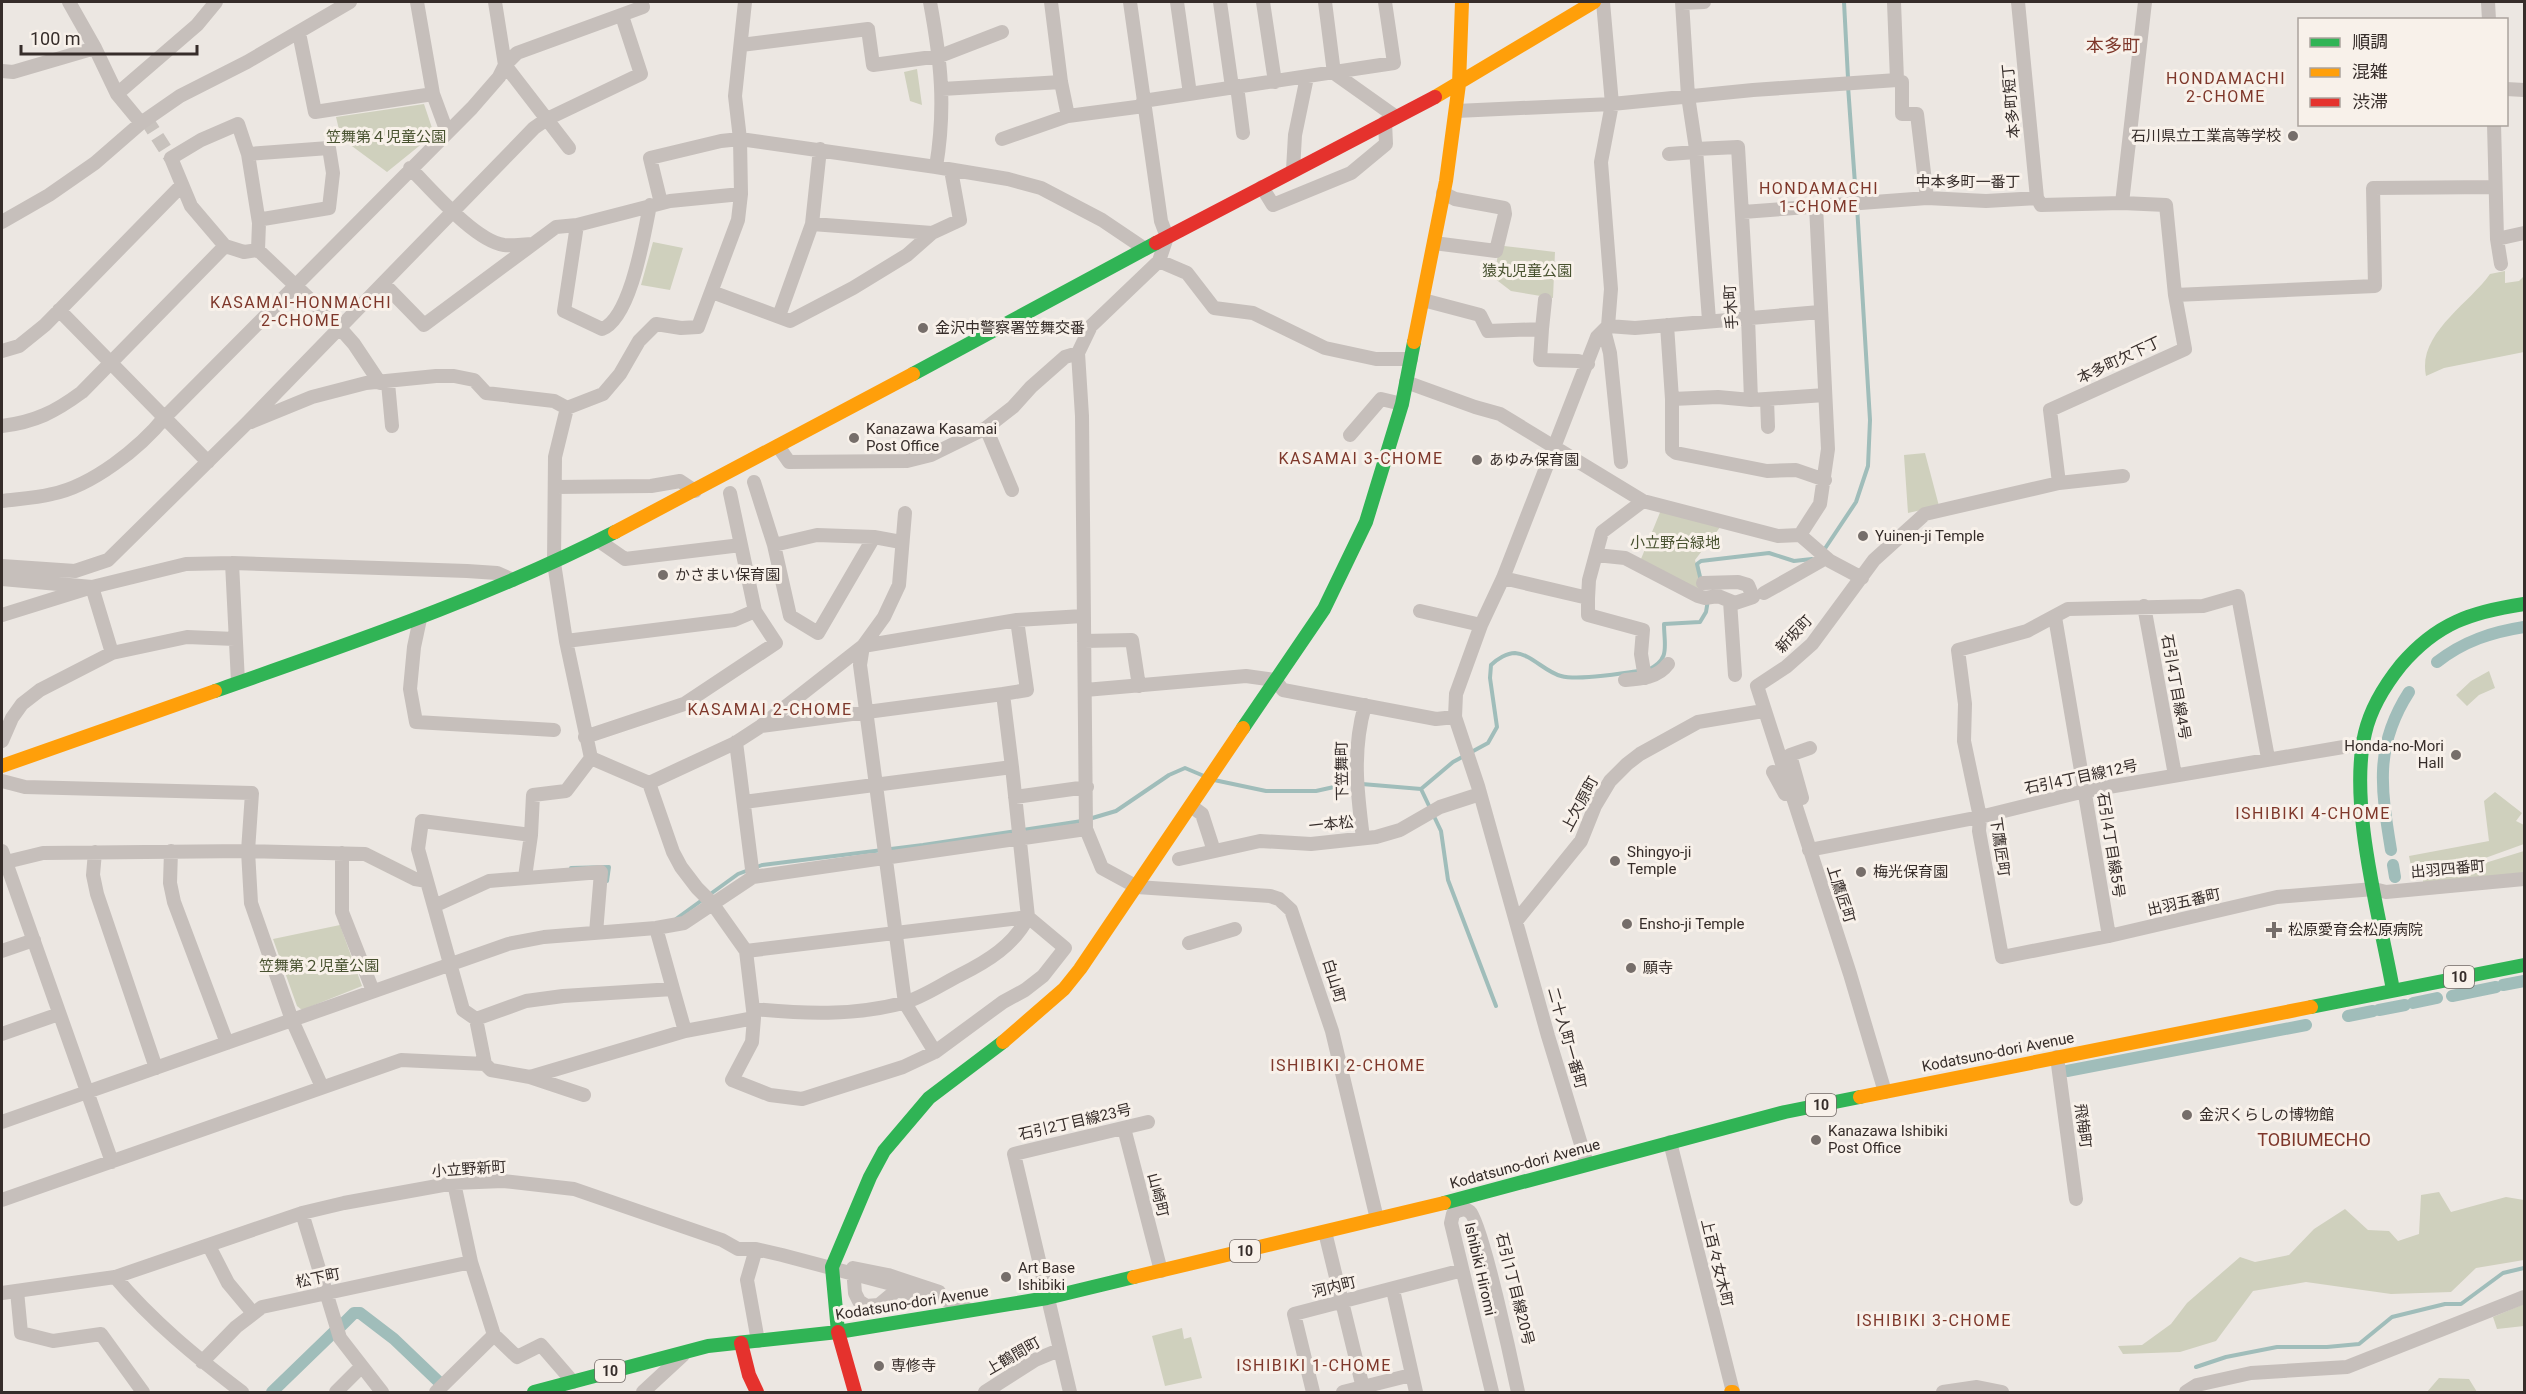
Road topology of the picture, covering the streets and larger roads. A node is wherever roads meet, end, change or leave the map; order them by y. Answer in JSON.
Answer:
{"nodes":[{"id":1,"x":69,"y":2,"type":"edge"},
{"id":2,"x":216,"y":2,"type":"edge"},
{"id":3,"x":350,"y":2,"type":"edge"},
{"id":4,"x":417,"y":2,"type":"edge"},
{"id":5,"x":495,"y":2,"type":"edge"},
{"id":6,"x":641,"y":2,"type":"edge"},
{"id":7,"x":745,"y":2,"type":"edge"},
{"id":8,"x":930,"y":2,"type":"edge"},
{"id":9,"x":1051,"y":2,"type":"edge"},
{"id":10,"x":1130,"y":2,"type":"edge"},
{"id":11,"x":1177,"y":2,"type":"edge"},
{"id":12,"x":1220,"y":2,"type":"edge"},
{"id":13,"x":1263,"y":2,"type":"edge"},
{"id":14,"x":1325,"y":2,"type":"edge"},
{"id":15,"x":1385,"y":2,"type":"edge"},
{"id":16,"x":1462,"y":2,"type":"edge"},
{"id":17,"x":1594,"y":2,"type":"edge"},
{"id":18,"x":1603,"y":2,"type":"edge"},
{"id":19,"x":1682,"y":2,"type":"edge"},
{"id":20,"x":1704,"y":2,"type":"edge"},
{"id":21,"x":1894,"y":2,"type":"edge"},
{"id":22,"x":2018,"y":2,"type":"edge"},
{"id":23,"x":2145,"y":2,"type":"edge"},
{"id":24,"x":2488,"y":2,"type":"edge"},
{"id":25,"x":622,"y":16,"type":"junction"},
{"id":26,"x":2489,"y":18,"type":"edge"},
{"id":27,"x":1002,"y":32,"type":"dead end"},
{"id":28,"x":299,"y":33,"type":"junction"},
{"id":29,"x":741,"y":45,"type":"junction"},
{"id":30,"x":95,"y":48,"type":"junction"},
{"id":31,"x":940,"y":56,"type":"junction"},
{"id":32,"x":505,"y":64,"type":"junction"},
{"id":33,"x":2,"y":70,"type":"edge"},
{"id":34,"x":1334,"y":73,"type":"junction"},
{"id":35,"x":1307,"y":77,"type":"junction"},
{"id":36,"x":1897,"y":80,"type":"junction"},
{"id":37,"x":1061,"y":82,"type":"junction"},
{"id":38,"x":1275,"y":82,"type":"junction"},
{"id":39,"x":1459,"y":84,"type":"junction"},
{"id":40,"x":1235,"y":87,"type":"junction"},
{"id":41,"x":942,"y":89,"type":"junction"},
{"id":42,"x":2508,"y":89,"type":"edge"},
{"id":43,"x":2524,"y":90,"type":"edge"},
{"id":44,"x":117,"y":94,"type":"junction"},
{"id":45,"x":434,"y":94,"type":"junction"},
{"id":46,"x":1190,"y":94,"type":"junction"},
{"id":47,"x":1688,"y":96,"type":"junction"},
{"id":48,"x":1144,"y":104,"type":"junction"},
{"id":49,"x":1612,"y":104,"type":"junction"},
{"id":50,"x":1456,"y":111,"type":"junction"},
{"id":51,"x":1068,"y":116,"type":"junction"},
{"id":52,"x":547,"y":119,"type":"junction"},
{"id":53,"x":1391,"y":119,"type":"junction"},
{"id":54,"x":141,"y":123,"type":"junction"},
{"id":55,"x":2494,"y":126,"type":"edge"},
{"id":56,"x":447,"y":132,"type":"junction"},
{"id":57,"x":1243,"y":133,"type":"dead end"},
{"id":58,"x":740,"y":139,"type":"junction"},
{"id":59,"x":1002,"y":139,"type":"dead end"},
{"id":60,"x":569,"y":148,"type":"dead end"},
{"id":61,"x":820,"y":149,"type":"junction"},
{"id":62,"x":1696,"y":151,"type":"junction"},
{"id":63,"x":248,"y":154,"type":"junction"},
{"id":64,"x":1669,"y":154,"type":"dead end"},
{"id":65,"x":936,"y":167,"type":"junction"},
{"id":66,"x":410,"y":168,"type":"junction"},
{"id":67,"x":951,"y":170,"type":"junction"},
{"id":68,"x":1293,"y":170,"type":"junction"},
{"id":69,"x":182,"y":185,"type":"junction"},
{"id":70,"x":1262,"y":187,"type":"junction"},
{"id":71,"x":2495,"y":187,"type":"junction"},
{"id":72,"x":1443,"y":193,"type":"junction"},
{"id":73,"x":741,"y":194,"type":"junction"},
{"id":74,"x":1926,"y":198,"type":"junction"},
{"id":75,"x":2037,"y":198,"type":"junction"},
{"id":76,"x":2122,"y":203,"type":"junction"},
{"id":77,"x":655,"y":204,"type":"junction"},
{"id":78,"x":1816,"y":206,"type":"junction"},
{"id":79,"x":454,"y":212,"type":"junction"},
{"id":80,"x":1743,"y":212,"type":"junction"},
{"id":81,"x":2,"y":222,"type":"edge"},
{"id":82,"x":259,"y":223,"type":"junction"},
{"id":83,"x":812,"y":224,"type":"junction"},
{"id":84,"x":577,"y":225,"type":"junction"},
{"id":85,"x":2524,"y":232,"type":"edge"},
{"id":86,"x":932,"y":233,"type":"junction"},
{"id":87,"x":1167,"y":237,"type":"junction"},
{"id":88,"x":2497,"y":239,"type":"junction"},
{"id":89,"x":1434,"y":243,"type":"junction"},
{"id":90,"x":533,"y":244,"type":"junction"},
{"id":91,"x":225,"y":246,"type":"junction"},
{"id":92,"x":1145,"y":249,"type":"junction"},
{"id":93,"x":258,"y":250,"type":"junction"},
{"id":94,"x":1159,"y":261,"type":"junction"},
{"id":95,"x":2501,"y":264,"type":"dead end"},
{"id":96,"x":383,"y":283,"type":"junction"},
{"id":97,"x":295,"y":286,"type":"junction"},
{"id":98,"x":712,"y":292,"type":"junction"},
{"id":99,"x":2175,"y":295,"type":"junction"},
{"id":100,"x":1423,"y":300,"type":"junction"},
{"id":101,"x":1545,"y":300,"type":"dead end"},
{"id":102,"x":59,"y":310,"type":"junction"},
{"id":103,"x":1820,"y":312,"type":"junction"},
{"id":104,"x":779,"y":316,"type":"junction"},
{"id":105,"x":1748,"y":317,"type":"junction"},
{"id":106,"x":1712,"y":324,"type":"junction"},
{"id":107,"x":1667,"y":325,"type":"junction"},
{"id":108,"x":339,"y":327,"type":"junction"},
{"id":109,"x":1606,"y":328,"type":"junction"},
{"id":110,"x":1542,"y":329,"type":"junction"},
{"id":111,"x":2,"y":351,"type":"edge"},
{"id":112,"x":1078,"y":353,"type":"junction"},
{"id":113,"x":1411,"y":359,"type":"junction"},
{"id":114,"x":112,"y":363,"type":"junction"},
{"id":115,"x":1588,"y":364,"type":"junction"},
{"id":116,"x":1406,"y":382,"type":"junction"},
{"id":117,"x":384,"y":383,"type":"junction"},
{"id":118,"x":1825,"y":395,"type":"junction"},
{"id":119,"x":1672,"y":399,"type":"junction"},
{"id":120,"x":1767,"y":399,"type":"junction"},
{"id":121,"x":1750,"y":400,"type":"junction"},
{"id":122,"x":1402,"y":404,"type":"junction"},
{"id":123,"x":567,"y":408,"type":"junction"},
{"id":124,"x":165,"y":417,"type":"junction"},
{"id":125,"x":246,"y":424,"type":"junction"},
{"id":126,"x":2,"y":426,"type":"edge"},
{"id":127,"x":392,"y":426,"type":"dead end"},
{"id":128,"x":1768,"y":427,"type":"dead end"},
{"id":129,"x":986,"y":428,"type":"junction"},
{"id":130,"x":1350,"y":435,"type":"dead end"},
{"id":131,"x":778,"y":446,"type":"junction"},
{"id":132,"x":1554,"y":446,"type":"junction"},
{"id":133,"x":208,"y":462,"type":"junction"},
{"id":134,"x":1621,"y":462,"type":"dead end"},
{"id":135,"x":2123,"y":476,"type":"dead end"},
{"id":136,"x":1825,"y":480,"type":"junction"},
{"id":137,"x":754,"y":482,"type":"dead end"},
{"id":138,"x":2060,"y":483,"type":"junction"},
{"id":139,"x":556,"y":488,"type":"junction"},
{"id":140,"x":695,"y":490,"type":"junction"},
{"id":141,"x":1012,"y":490,"type":"dead end"},
{"id":142,"x":730,"y":493,"type":"dead end"},
{"id":143,"x":2,"y":501,"type":"edge"},
{"id":144,"x":1643,"y":501,"type":"junction"},
{"id":145,"x":905,"y":513,"type":"dead end"},
{"id":146,"x":1800,"y":535,"type":"junction"},
{"id":147,"x":874,"y":537,"type":"junction"},
{"id":148,"x":599,"y":541,"type":"junction"},
{"id":149,"x":901,"y":543,"type":"junction"},
{"id":150,"x":741,"y":545,"type":"junction"},
{"id":151,"x":774,"y":545,"type":"junction"},
{"id":152,"x":1596,"y":555,"type":"junction"},
{"id":153,"x":1826,"y":558,"type":"junction"},
{"id":154,"x":232,"y":563,"type":"junction"},
{"id":155,"x":554,"y":563,"type":"junction"},
{"id":156,"x":2,"y":566,"type":"edge"},
{"id":157,"x":1503,"y":578,"type":"junction"},
{"id":158,"x":1862,"y":578,"type":"junction"},
{"id":159,"x":2,"y":579,"type":"edge"},
{"id":160,"x":513,"y":580,"type":"junction"},
{"id":161,"x":1703,"y":583,"type":"dead end"},
{"id":162,"x":92,"y":587,"type":"junction"},
{"id":163,"x":1758,"y":595,"type":"junction"},
{"id":164,"x":1588,"y":598,"type":"junction"},
{"id":165,"x":1730,"y":601,"type":"junction"},
{"id":166,"x":2524,"y":604,"type":"edge"},
{"id":167,"x":2144,"y":606,"type":"junction"},
{"id":168,"x":755,"y":611,"type":"junction"},
{"id":169,"x":1420,"y":611,"type":"dead end"},
{"id":170,"x":2,"y":615,"type":"edge"},
{"id":171,"x":1083,"y":616,"type":"junction"},
{"id":172,"x":2055,"y":617,"type":"junction"},
{"id":173,"x":420,"y":619,"type":"junction"},
{"id":174,"x":1017,"y":620,"type":"junction"},
{"id":175,"x":1481,"y":625,"type":"junction"},
{"id":176,"x":234,"y":639,"type":"junction"},
{"id":177,"x":566,"y":641,"type":"junction"},
{"id":178,"x":1084,"y":641,"type":"junction"},
{"id":179,"x":863,"y":646,"type":"junction"},
{"id":180,"x":112,"y":654,"type":"junction"},
{"id":181,"x":1668,"y":664,"type":"dead end"},
{"id":182,"x":1735,"y":675,"type":"dead end"},
{"id":183,"x":1645,"y":678,"type":"junction"},
{"id":184,"x":1275,"y":680,"type":"junction"},
{"id":185,"x":1625,"y":680,"type":"dead end"},
{"id":186,"x":237,"y":682,"type":"junction"},
{"id":187,"x":1139,"y":686,"type":"junction"},
{"id":188,"x":1085,"y":690,"type":"junction"},
{"id":189,"x":1003,"y":694,"type":"junction"},
{"id":190,"x":1365,"y":705,"type":"junction"},
{"id":191,"x":1763,"y":710,"type":"junction"},
{"id":192,"x":867,"y":713,"type":"junction"},
{"id":193,"x":7,"y":716,"type":"edge"},
{"id":194,"x":1455,"y":717,"type":"junction"},
{"id":195,"x":761,"y":726,"type":"junction"},
{"id":196,"x":554,"y":730,"type":"dead end"},
{"id":197,"x":585,"y":737,"type":"junction"},
{"id":198,"x":2,"y":741,"type":"edge"},
{"id":199,"x":736,"y":742,"type":"junction"},
{"id":200,"x":2361,"y":744,"type":"junction"},
{"id":201,"x":1810,"y":748,"type":"dead end"},
{"id":202,"x":591,"y":758,"type":"junction"},
{"id":203,"x":2268,"y":758,"type":"junction"},
{"id":204,"x":2,"y":766,"type":"edge"},
{"id":205,"x":1012,"y":767,"type":"junction"},
{"id":206,"x":1773,"y":772,"type":"dead end"},
{"id":207,"x":2175,"y":775,"type":"junction"},
{"id":208,"x":2,"y":782,"type":"edge"},
{"id":209,"x":649,"y":783,"type":"junction"},
{"id":210,"x":877,"y":784,"type":"junction"},
{"id":211,"x":1087,"y":787,"type":"junction"},
{"id":212,"x":2085,"y":791,"type":"junction"},
{"id":213,"x":1480,"y":795,"type":"junction"},
{"id":214,"x":1015,"y":797,"type":"junction"},
{"id":215,"x":744,"y":802,"type":"junction"},
{"id":216,"x":1191,"y":806,"type":"junction"},
{"id":217,"x":1980,"y":817,"type":"junction"},
{"id":218,"x":1800,"y":819,"type":"junction"},
{"id":219,"x":1086,"y":829,"type":"junction"},
{"id":220,"x":531,"y":835,"type":"junction"},
{"id":221,"x":1363,"y":838,"type":"junction"},
{"id":222,"x":1020,"y":839,"type":"junction"},
{"id":223,"x":1809,"y":850,"type":"junction"},
{"id":224,"x":171,"y":851,"type":"junction"},
{"id":225,"x":248,"y":851,"type":"junction"},
{"id":226,"x":1214,"y":851,"type":"junction"},
{"id":227,"x":95,"y":852,"type":"junction"},
{"id":228,"x":342,"y":853,"type":"junction"},
{"id":229,"x":886,"y":857,"type":"junction"},
{"id":230,"x":3,"y":859,"type":"edge"},
{"id":231,"x":1179,"y":859,"type":"dead end"},
{"id":232,"x":525,"y":877,"type":"junction"},
{"id":233,"x":753,"y":877,"type":"junction"},
{"id":234,"x":2524,"y":879,"type":"edge"},
{"id":235,"x":427,"y":882,"type":"junction"},
{"id":236,"x":1137,"y":887,"type":"junction"},
{"id":237,"x":2374,"y":889,"type":"junction"},
{"id":238,"x":712,"y":903,"type":"junction"},
{"id":239,"x":434,"y":906,"type":"junction"},
{"id":240,"x":1028,"y":916,"type":"junction"},
{"id":241,"x":1517,"y":920,"type":"junction"},
{"id":242,"x":656,"y":928,"type":"junction"},
{"id":243,"x":1235,"y":929,"type":"dead end"},
{"id":244,"x":596,"y":933,"type":"junction"},
{"id":245,"x":895,"y":933,"type":"junction"},
{"id":246,"x":2109,"y":936,"type":"junction"},
{"id":247,"x":34,"y":940,"type":"junction"},
{"id":248,"x":1189,"y":943,"type":"dead end"},
{"id":249,"x":2,"y":951,"type":"edge"},
{"id":250,"x":746,"y":951,"type":"junction"},
{"id":251,"x":2002,"y":957,"type":"joint"},
{"id":252,"x":450,"y":963,"type":"junction"},
{"id":253,"x":2524,"y":965,"type":"edge"},
{"id":254,"x":673,"y":989,"type":"junction"},
{"id":255,"x":2393,"y":990,"type":"junction"},
{"id":256,"x":373,"y":991,"type":"junction"},
{"id":257,"x":905,"y":1003,"type":"junction"},
{"id":258,"x":59,"y":1014,"type":"junction"},
{"id":259,"x":754,"y":1014,"type":"junction"},
{"id":260,"x":476,"y":1018,"type":"junction"},
{"id":261,"x":292,"y":1020,"type":"junction"},
{"id":262,"x":685,"y":1031,"type":"junction"},
{"id":263,"x":2,"y":1034,"type":"edge"},
{"id":264,"x":227,"y":1043,"type":"junction"},
{"id":265,"x":935,"y":1052,"type":"junction"},
{"id":266,"x":2057,"y":1057,"type":"junction"},
{"id":267,"x":486,"y":1064,"type":"junction"},
{"id":268,"x":156,"y":1068,"type":"junction"},
{"id":269,"x":530,"y":1077,"type":"junction"},
{"id":270,"x":322,"y":1087,"type":"junction"},
{"id":271,"x":1885,"y":1092,"type":"junction"},
{"id":272,"x":87,"y":1093,"type":"junction"},
{"id":273,"x":584,"y":1095,"type":"dead end"},
{"id":274,"x":2,"y":1122,"type":"edge"},
{"id":275,"x":1148,"y":1122,"type":"dead end"},
{"id":276,"x":1124,"y":1128,"type":"junction"},
{"id":277,"x":1670,"y":1142,"type":"junction"},
{"id":278,"x":112,"y":1162,"type":"junction"},
{"id":279,"x":1587,"y":1164,"type":"junction"},
{"id":280,"x":454,"y":1183,"type":"junction"},
{"id":281,"x":1475,"y":1193,"type":"junction"},
{"id":282,"x":2076,"y":1199,"type":"dead end"},
{"id":283,"x":2,"y":1200,"type":"edge"},
{"id":284,"x":1442,"y":1203,"type":"junction"},
{"id":285,"x":302,"y":1213,"type":"junction"},
{"id":286,"x":1377,"y":1219,"type":"junction"},
{"id":287,"x":1324,"y":1232,"type":"junction"},
{"id":288,"x":209,"y":1246,"type":"junction"},
{"id":289,"x":756,"y":1249,"type":"junction"},
{"id":290,"x":471,"y":1262,"type":"junction"},
{"id":291,"x":832,"y":1267,"type":"junction"},
{"id":292,"x":1161,"y":1271,"type":"junction"},
{"id":293,"x":1458,"y":1271,"type":"junction"},
{"id":294,"x":853,"y":1273,"type":"junction"},
{"id":295,"x":114,"y":1277,"type":"junction"},
{"id":296,"x":1393,"y":1290,"type":"junction"},
{"id":297,"x":17,"y":1291,"type":"junction"},
{"id":298,"x":2,"y":1293,"type":"edge"},
{"id":299,"x":326,"y":1293,"type":"junction"},
{"id":300,"x":937,"y":1296,"type":"junction"},
{"id":301,"x":2524,"y":1297,"type":"edge"},
{"id":302,"x":1047,"y":1298,"type":"junction"},
{"id":303,"x":1342,"y":1302,"type":"junction"},
{"id":304,"x":969,"y":1310,"type":"junction"},
{"id":305,"x":253,"y":1312,"type":"junction"},
{"id":306,"x":838,"y":1332,"type":"junction"},
{"id":307,"x":494,"y":1335,"type":"junction"},
{"id":308,"x":758,"y":1341,"type":"junction"},
{"id":309,"x":741,"y":1342,"type":"junction"},
{"id":310,"x":1059,"y":1350,"type":"junction"},
{"id":311,"x":686,"y":1352,"type":"junction"},
{"id":312,"x":202,"y":1362,"type":"junction"},
{"id":313,"x":361,"y":1367,"type":"junction"},
{"id":314,"x":1411,"y":1375,"type":"junction"},
{"id":315,"x":573,"y":1382,"type":"junction"},
{"id":316,"x":1363,"y":1390,"type":"edge"},
{"id":317,"x":142,"y":1392,"type":"edge"},
{"id":318,"x":242,"y":1392,"type":"edge"},
{"id":319,"x":336,"y":1392,"type":"edge"},
{"id":320,"x":382,"y":1392,"type":"edge"},
{"id":321,"x":436,"y":1392,"type":"edge"},
{"id":322,"x":534,"y":1392,"type":"edge"},
{"id":323,"x":643,"y":1392,"type":"edge"},
{"id":324,"x":757,"y":1392,"type":"edge"},
{"id":325,"x":855,"y":1392,"type":"edge"},
{"id":326,"x":985,"y":1392,"type":"edge"},
{"id":327,"x":1070,"y":1392,"type":"edge"},
{"id":328,"x":1312,"y":1392,"type":"edge"},
{"id":329,"x":1344,"y":1392,"type":"edge"},
{"id":330,"x":1416,"y":1392,"type":"edge"},
{"id":331,"x":1487,"y":1392,"type":"edge"},
{"id":332,"x":1492,"y":1392,"type":"edge"},
{"id":333,"x":1518,"y":1392,"type":"edge"},
{"id":334,"x":1523,"y":1392,"type":"edge"},
{"id":335,"x":1732,"y":1392,"type":"edge"},
{"id":336,"x":1943,"y":1392,"type":"edge"},
{"id":337,"x":2002,"y":1392,"type":"edge"},
{"id":338,"x":2186,"y":1392,"type":"edge"}],
"edges":[{"from":1,"to":30,"type":"street"},
{"from":2,"to":44,"type":"street"},
{"from":3,"to":28,"type":"street"},
{"from":4,"to":45,"type":"street"},
{"from":5,"to":32,"type":"street"},
{"from":6,"to":25,"type":"street"},
{"from":7,"to":29,"type":"street"},
{"from":8,"to":31,"type":"street"},
{"from":9,"to":37,"type":"street"},
{"from":10,"to":48,"type":"street"},
{"from":11,"to":46,"type":"street"},
{"from":12,"to":40,"type":"street"},
{"from":13,"to":38,"type":"street"},
{"from":14,"to":34,"type":"street"},
{"from":15,"to":34,"type":"street"},
{"from":16,"to":39,"type":"street"},
{"from":17,"to":39,"type":"street"},
{"from":18,"to":49,"type":"street"},
{"from":19,"to":20,"type":"street"},
{"from":19,"to":47,"type":"street"},
{"from":21,"to":36,"type":"street"},
{"from":22,"to":75,"type":"street","name":"本多町短丁"},
{"from":23,"to":76,"type":"street"},
{"from":24,"to":26,"type":"street"},
{"from":25,"to":32,"type":"street"},
{"from":25,"to":52,"type":"street"},
{"from":27,"to":31,"type":"street"},
{"from":28,"to":45,"type":"street"},
{"from":28,"to":54,"type":"street"},
{"from":29,"to":31,"type":"street"},
{"from":29,"to":58,"type":"street"},
{"from":30,"to":33,"type":"street"},
{"from":30,"to":44,"type":"street"},
{"from":31,"to":41,"type":"street"},
{"from":32,"to":52,"type":"street"},
{"from":32,"to":56,"type":"street"},
{"from":34,"to":35,"type":"street"},
{"from":34,"to":53,"type":"street"},
{"from":35,"to":38,"type":"street"},
{"from":35,"to":68,"type":"street"},
{"from":36,"to":47,"type":"street"},
{"from":36,"to":74,"type":"street"},
{"from":37,"to":41,"type":"street"},
{"from":37,"to":51,"type":"street"},
{"from":38,"to":40,"type":"street"},
{"from":39,"to":50,"type":"street"},
{"from":39,"to":53,"type":"street"},
{"from":40,"to":46,"type":"street"},
{"from":40,"to":57,"type":"street"},
{"from":41,"to":65,"type":"street"},
{"from":42,"to":43,"type":"street"},
{"from":44,"to":54,"type":"street"},
{"from":45,"to":56,"type":"street"},
{"from":46,"to":48,"type":"street"},
{"from":47,"to":49,"type":"street"},
{"from":47,"to":62,"type":"street"},
{"from":48,"to":51,"type":"street"},
{"from":48,"to":87,"type":"street"},
{"from":49,"to":50,"type":"street"},
{"from":49,"to":109,"type":"street"},
{"from":50,"to":72,"type":"street"},
{"from":51,"to":59,"type":"street"},
{"from":52,"to":60,"type":"street"},
{"from":52,"to":79,"type":"street"},
{"from":53,"to":68,"type":"street"},
{"from":53,"to":70,"type":"street"},
{"from":54,"to":81,"type":"street"},
{"from":55,"to":71,"type":"street"},
{"from":56,"to":66,"type":"street"},
{"from":58,"to":61,"type":"street"},
{"from":58,"to":73,"type":"street"},
{"from":58,"to":77,"type":"street"},
{"from":61,"to":65,"type":"street"},
{"from":61,"to":83,"type":"street"},
{"from":62,"to":64,"type":"street"},
{"from":62,"to":80,"type":"street","name":"手木町"},
{"from":62,"to":106,"type":"street"},
{"from":63,"to":69,"type":"street"},
{"from":63,"to":82,"type":"street"},
{"from":63,"to":82,"type":"street"},
{"from":65,"to":67,"type":"street"},
{"from":66,"to":79,"type":"street"},
{"from":66,"to":97,"type":"street"},
{"from":67,"to":86,"type":"street"},
{"from":67,"to":92,"type":"street"},
{"from":68,"to":70,"type":"street"},
{"from":69,"to":91,"type":"street"},
{"from":69,"to":102,"type":"street"},
{"from":70,"to":87,"type":"street"},
{"from":71,"to":88,"type":"street"},
{"from":71,"to":99,"type":"street"},
{"from":72,"to":89,"type":"street"},
{"from":72,"to":89,"type":"street"},
{"from":73,"to":77,"type":"street"},
{"from":73,"to":98,"type":"street"},
{"from":74,"to":75,"type":"street","name":"中本多町一番丁"},
{"from":74,"to":78,"type":"street","name":"中本多町一番丁"},
{"from":75,"to":76,"type":"street","name":"中本多町一番丁"},
{"from":76,"to":99,"type":"street"},
{"from":77,"to":84,"type":"street"},
{"from":77,"to":84,"type":"street"},
{"from":78,"to":80,"type":"street","name":"中本多町一番丁"},
{"from":78,"to":103,"type":"street"},
{"from":79,"to":90,"type":"street"},
{"from":79,"to":96,"type":"street"},
{"from":80,"to":105,"type":"street","name":"手木町"},
{"from":82,"to":93,"type":"street"},
{"from":83,"to":86,"type":"street"},
{"from":83,"to":104,"type":"street"},
{"from":84,"to":90,"type":"street"},
{"from":85,"to":88,"type":"street"},
{"from":86,"to":104,"type":"street"},
{"from":87,"to":92,"type":"street"},
{"from":87,"to":94,"type":"street"},
{"from":88,"to":95,"type":"street"},
{"from":89,"to":100,"type":"street"},
{"from":90,"to":96,"type":"street"},
{"from":91,"to":93,"type":"street"},
{"from":91,"to":114,"type":"street"},
{"from":92,"to":131,"type":"street"},
{"from":93,"to":97,"type":"street"},
{"from":94,"to":112,"type":"street"},
{"from":94,"to":113,"type":"street"},
{"from":96,"to":108,"type":"street"},
{"from":97,"to":108,"type":"street"},
{"from":97,"to":124,"type":"street"},
{"from":98,"to":104,"type":"street"},
{"from":98,"to":123,"type":"street"},
{"from":99,"to":138,"type":"street","name":"本多町欠下丁"},
{"from":100,"to":110,"type":"street"},
{"from":100,"to":113,"type":"street"},
{"from":101,"to":110,"type":"street"},
{"from":102,"to":111,"type":"street"},
{"from":102,"to":114,"type":"street"},
{"from":103,"to":105,"type":"street"},
{"from":103,"to":118,"type":"street"},
{"from":105,"to":106,"type":"street"},
{"from":105,"to":121,"type":"street","name":"手木町"},
{"from":106,"to":107,"type":"street"},
{"from":107,"to":109,"type":"street"},
{"from":107,"to":119,"type":"street"},
{"from":108,"to":117,"type":"street"},
{"from":108,"to":125,"type":"street"},
{"from":109,"to":115,"type":"street"},
{"from":109,"to":134,"type":"street"},
{"from":110,"to":115,"type":"street"},
{"from":112,"to":129,"type":"street"},
{"from":112,"to":171,"type":"street"},
{"from":113,"to":116,"type":"street"},
{"from":114,"to":124,"type":"street"},
{"from":114,"to":126,"type":"street"},
{"from":115,"to":132,"type":"street"},
{"from":116,"to":122,"type":"street"},
{"from":116,"to":132,"type":"street"},
{"from":117,"to":123,"type":"street"},
{"from":117,"to":125,"type":"street"},
{"from":117,"to":127,"type":"street"},
{"from":118,"to":120,"type":"street"},
{"from":118,"to":136,"type":"street"},
{"from":119,"to":121,"type":"street"},
{"from":119,"to":136,"type":"street"},
{"from":120,"to":121,"type":"street"},
{"from":120,"to":128,"type":"street"},
{"from":122,"to":130,"type":"street"},
{"from":122,"to":184,"type":"street"},
{"from":123,"to":139,"type":"street"},
{"from":124,"to":133,"type":"street"},
{"from":124,"to":143,"type":"street"},
{"from":125,"to":133,"type":"street"},
{"from":129,"to":131,"type":"street"},
{"from":129,"to":141,"type":"street"},
{"from":131,"to":140,"type":"street"},
{"from":132,"to":144,"type":"street"},
{"from":132,"to":157,"type":"street"},
{"from":133,"to":156,"type":"street"},
{"from":135,"to":138,"type":"street"},
{"from":136,"to":146,"type":"street"},
{"from":137,"to":151,"type":"street"},
{"from":138,"to":158,"type":"street"},
{"from":139,"to":140,"type":"street"},
{"from":139,"to":155,"type":"street"},
{"from":140,"to":148,"type":"street"},
{"from":142,"to":150,"type":"street"},
{"from":144,"to":146,"type":"street"},
{"from":144,"to":152,"type":"street"},
{"from":145,"to":149,"type":"street"},
{"from":146,"to":153,"type":"street"},
{"from":147,"to":149,"type":"street"},
{"from":147,"to":151,"type":"street"},
{"from":147,"to":151,"type":"street"},
{"from":148,"to":150,"type":"street"},
{"from":148,"to":155,"type":"street"},
{"from":149,"to":179,"type":"street"},
{"from":150,"to":168,"type":"street"},
{"from":152,"to":164,"type":"street"},
{"from":152,"to":165,"type":"street"},
{"from":153,"to":158,"type":"street"},
{"from":153,"to":163,"type":"street"},
{"from":154,"to":160,"type":"street"},
{"from":154,"to":162,"type":"street"},
{"from":154,"to":176,"type":"street"},
{"from":155,"to":160,"type":"street"},
{"from":155,"to":177,"type":"street"},
{"from":157,"to":164,"type":"street"},
{"from":157,"to":175,"type":"street"},
{"from":158,"to":191,"type":"street","name":"新坂町"},
{"from":159,"to":162,"type":"street"},
{"from":160,"to":173,"type":"street"},
{"from":161,"to":163,"type":"street"},
{"from":162,"to":170,"type":"street"},
{"from":162,"to":180,"type":"street"},
{"from":163,"to":165,"type":"street"},
{"from":164,"to":183,"type":"street"},
{"from":165,"to":182,"type":"street"},
{"from":166,"to":200,"type":"street"},
{"from":167,"to":172,"type":"street"},
{"from":167,"to":203,"type":"street"},
{"from":167,"to":207,"type":"street","name":"石引4丁目線4号"},
{"from":168,"to":177,"type":"street"},
{"from":168,"to":197,"type":"street"},
{"from":169,"to":175,"type":"street"},
{"from":171,"to":174,"type":"street"},
{"from":171,"to":178,"type":"street"},
{"from":172,"to":212,"type":"street","name":"石引4丁目線5号"},
{"from":172,"to":217,"type":"street","name":"下鷹匠町"},
{"from":173,"to":186,"type":"street"},
{"from":173,"to":196,"type":"street"},
{"from":174,"to":179,"type":"street"},
{"from":174,"to":189,"type":"street"},
{"from":175,"to":194,"type":"street"},
{"from":176,"to":180,"type":"street"},
{"from":176,"to":186,"type":"street"},
{"from":177,"to":197,"type":"street"},
{"from":178,"to":187,"type":"street"},
{"from":178,"to":188,"type":"street"},
{"from":179,"to":192,"type":"street"},
{"from":179,"to":195,"type":"street"},
{"from":180,"to":193,"type":"street"},
{"from":181,"to":183,"type":"street"},
{"from":183,"to":185,"type":"street"},
{"from":184,"to":187,"type":"street"},
{"from":184,"to":190,"type":"street"},
{"from":184,"to":216,"type":"street"},
{"from":186,"to":204,"type":"street"},
{"from":187,"to":188,"type":"street"},
{"from":188,"to":211,"type":"street"},
{"from":189,"to":192,"type":"street"},
{"from":189,"to":205,"type":"street"},
{"from":190,"to":194,"type":"street"},
{"from":190,"to":221,"type":"street","name":"下笠舞町"},
{"from":191,"to":218,"type":"street","name":"上鷹匠町"},
{"from":191,"to":241,"type":"street","name":"上欠原町"},
{"from":192,"to":195,"type":"street"},
{"from":192,"to":210,"type":"street"},
{"from":193,"to":198,"type":"street"},
{"from":194,"to":213,"type":"street","name":"二十人町一番町"},
{"from":195,"to":199,"type":"street"},
{"from":197,"to":202,"type":"street"},
{"from":199,"to":209,"type":"street"},
{"from":199,"to":215,"type":"street"},
{"from":200,"to":203,"type":"street","name":"石引4丁目線12号"},
{"from":200,"to":237,"type":"street"},
{"from":201,"to":218,"type":"street"},
{"from":202,"to":209,"type":"street"},
{"from":202,"to":220,"type":"street"},
{"from":203,"to":207,"type":"street","name":"石引4丁目線12号"},
{"from":205,"to":210,"type":"street"},
{"from":205,"to":214,"type":"street"},
{"from":206,"to":218,"type":"street"},
{"from":207,"to":212,"type":"street","name":"石引4丁目線12号"},
{"from":208,"to":225,"type":"street"},
{"from":209,"to":238,"type":"street"},
{"from":210,"to":215,"type":"street"},
{"from":210,"to":229,"type":"street"},
{"from":211,"to":214,"type":"street"},
{"from":211,"to":219,"type":"street"},
{"from":212,"to":217,"type":"street","name":"石引4丁目線12号"},
{"from":212,"to":246,"type":"street","name":"石引4丁目線5号"},
{"from":213,"to":221,"type":"street","name":"一本松"},
{"from":213,"to":241,"type":"street","name":"二十人町一番町"},
{"from":214,"to":222,"type":"street"},
{"from":215,"to":233,"type":"street"},
{"from":216,"to":226,"type":"street"},
{"from":216,"to":236,"type":"street"},
{"from":217,"to":223,"type":"street","name":"石引4丁目線12号"},
{"from":217,"to":251,"type":"street","name":"下鷹匠町"},
{"from":218,"to":223,"type":"street","name":"上鷹匠町"},
{"from":219,"to":222,"type":"street"},
{"from":219,"to":236,"type":"street"},
{"from":220,"to":232,"type":"street"},
{"from":220,"to":235,"type":"street"},
{"from":221,"to":226,"type":"street","name":"一本松"},
{"from":222,"to":229,"type":"street"},
{"from":222,"to":240,"type":"street"},
{"from":223,"to":271,"type":"street","name":"上鷹匠町"},
{"from":224,"to":225,"type":"street"},
{"from":224,"to":227,"type":"street"},
{"from":224,"to":264,"type":"street"},
{"from":225,"to":228,"type":"street"},
{"from":225,"to":261,"type":"street"},
{"from":226,"to":231,"type":"street","name":"一本松"},
{"from":227,"to":230,"type":"street"},
{"from":227,"to":268,"type":"street"},
{"from":228,"to":235,"type":"street"},
{"from":228,"to":256,"type":"street"},
{"from":229,"to":233,"type":"street"},
{"from":229,"to":245,"type":"street"},
{"from":230,"to":247,"type":"street"},
{"from":232,"to":239,"type":"street"},
{"from":232,"to":244,"type":"street"},
{"from":233,"to":238,"type":"street"},
{"from":234,"to":237,"type":"street","name":"出羽四番町"},
{"from":235,"to":239,"type":"street"},
{"from":236,"to":286,"type":"street","name":"白山町"},
{"from":236,"to":291,"type":"street"},
{"from":237,"to":246,"type":"street","name":"出羽五番町"},
{"from":237,"to":255,"type":"street"},
{"from":238,"to":242,"type":"street"},
{"from":238,"to":250,"type":"street"},
{"from":239,"to":252,"type":"street"},
{"from":240,"to":245,"type":"street"},
{"from":240,"to":257,"type":"street"},
{"from":240,"to":265,"type":"street"},
{"from":241,"to":279,"type":"street","name":"二十人町一番町"},
{"from":242,"to":244,"type":"street"},
{"from":242,"to":254,"type":"street"},
{"from":243,"to":248,"type":"street"},
{"from":244,"to":252,"type":"street"},
{"from":245,"to":250,"type":"street"},
{"from":245,"to":257,"type":"street"},
{"from":246,"to":251,"type":"street","name":"出羽五番町"},
{"from":247,"to":249,"type":"street"},
{"from":247,"to":258,"type":"street"},
{"from":250,"to":259,"type":"street"},
{"from":252,"to":256,"type":"street"},
{"from":252,"to":260,"type":"street"},
{"from":253,"to":255,"type":"street","name":"Kodatsuno-dori Avenue","number":"10"},
{"from":254,"to":260,"type":"street"},
{"from":254,"to":262,"type":"street"},
{"from":255,"to":266,"type":"street","name":"Kodatsuno-dori Avenue","number":"10"},
{"from":256,"to":261,"type":"street"},
{"from":257,"to":259,"type":"street"},
{"from":257,"to":265,"type":"street"},
{"from":258,"to":263,"type":"street"},
{"from":258,"to":272,"type":"street"},
{"from":259,"to":262,"type":"street"},
{"from":259,"to":265,"type":"street"},
{"from":260,"to":267,"type":"street"},
{"from":261,"to":264,"type":"street"},
{"from":261,"to":270,"type":"street"},
{"from":262,"to":269,"type":"street"},
{"from":264,"to":268,"type":"street"},
{"from":266,"to":271,"type":"street","name":"Kodatsuno-dori Avenue","number":"10"},
{"from":266,"to":282,"type":"street","name":"飛梅町"},
{"from":267,"to":269,"type":"street"},
{"from":267,"to":270,"type":"street"},
{"from":268,"to":272,"type":"street"},
{"from":269,"to":273,"type":"street"},
{"from":270,"to":278,"type":"street"},
{"from":271,"to":277,"type":"street","name":"Kodatsuno-dori Avenue","number":"10"},
{"from":272,"to":274,"type":"street"},
{"from":272,"to":278,"type":"street"},
{"from":275,"to":276,"type":"street","name":"石引2丁目線23号"},
{"from":276,"to":292,"type":"street","name":"山崎町"},
{"from":276,"to":302,"type":"street","name":"石引2丁目線23号"},
{"from":277,"to":279,"type":"street","name":"Kodatsuno-dori Avenue","number":"10"},
{"from":277,"to":335,"type":"street","name":"上百々女木町"},
{"from":278,"to":283,"type":"street"},
{"from":279,"to":281,"type":"street","name":"Kodatsuno-dori Avenue","number":"10"},
{"from":280,"to":285,"type":"street","name":"小立野新町"},
{"from":280,"to":289,"type":"street","name":"小立野新町"},
{"from":280,"to":290,"type":"street"},
{"from":281,"to":284,"type":"street","name":"Kodatsuno-dori Avenue","number":"10"},
{"from":281,"to":334,"type":"street","name":"石引1丁目線20号"},
{"from":284,"to":286,"type":"street","name":"Kodatsuno-dori Avenue","number":"10"},
{"from":284,"to":293,"type":"street"},
{"from":285,"to":288,"type":"street","name":"小立野新町"},
{"from":285,"to":299,"type":"street"},
{"from":286,"to":287,"type":"street","name":"Kodatsuno-dori Avenue","number":"10"},
{"from":287,"to":292,"type":"street","name":"Kodatsuno-dori Avenue","number":"10"},
{"from":287,"to":303,"type":"street"},
{"from":288,"to":295,"type":"street","name":"小立野新町"},
{"from":288,"to":305,"type":"street"},
{"from":289,"to":291,"type":"street","name":"小立野新町"},
{"from":289,"to":308,"type":"street"},
{"from":290,"to":299,"type":"street","name":"松下町"},
{"from":290,"to":307,"type":"street"},
{"from":291,"to":294,"type":"street","name":"小立野新町"},
{"from":291,"to":306,"type":"street"},
{"from":292,"to":302,"type":"street","name":"Kodatsuno-dori Avenue","number":"10"},
{"from":293,"to":296,"type":"street","name":"河内町"},
{"from":293,"to":331,"type":"street"},
{"from":294,"to":300,"type":"street","name":"小立野新町"},
{"from":294,"to":300,"type":"street"},
{"from":295,"to":297,"type":"street","name":"小立野新町"},
{"from":295,"to":312,"type":"street"},
{"from":296,"to":303,"type":"street","name":"河内町"},
{"from":296,"to":314,"type":"street"},
{"from":297,"to":298,"type":"street","name":"小立野新町"},
{"from":297,"to":317,"type":"street"},
{"from":299,"to":305,"type":"street","name":"松下町"},
{"from":299,"to":313,"type":"street"},
{"from":300,"to":304,"type":"street"},
{"from":301,"to":338,"type":"street"},
{"from":302,"to":304,"type":"street","name":"Kodatsuno-dori Avenue","number":"10"},
{"from":302,"to":310,"type":"street"},
{"from":303,"to":316,"type":"street"},
{"from":303,"to":328,"type":"street","name":"河内町"},
{"from":304,"to":306,"type":"street","name":"Kodatsuno-dori Avenue","number":"10"},
{"from":305,"to":312,"type":"street"},
{"from":306,"to":308,"type":"street","name":"Kodatsuno-dori Avenue","number":"10"},
{"from":306,"to":325,"type":"street"},
{"from":307,"to":315,"type":"street"},
{"from":307,"to":321,"type":"street"},
{"from":308,"to":309,"type":"street","name":"Kodatsuno-dori Avenue","number":"10"},
{"from":309,"to":311,"type":"street","name":"Kodatsuno-dori Avenue","number":"10"},
{"from":309,"to":324,"type":"street"},
{"from":310,"to":326,"type":"street","name":"上鶴間町"},
{"from":310,"to":327,"type":"street"},
{"from":311,"to":315,"type":"street","name":"Kodatsuno-dori Avenue","number":"10"},
{"from":311,"to":323,"type":"street"},
{"from":312,"to":318,"type":"street"},
{"from":313,"to":319,"type":"street"},
{"from":313,"to":320,"type":"street"},
{"from":314,"to":316,"type":"street"},
{"from":314,"to":330,"type":"street"},
{"from":315,"to":322,"type":"street","name":"Kodatsuno-dori Avenue","number":"10"},
{"from":316,"to":329,"type":"street"},
{"from":332,"to":333,"type":"street","name":"Ishibiki Hiromi"},
{"from":336,"to":337,"type":"street"}]}
